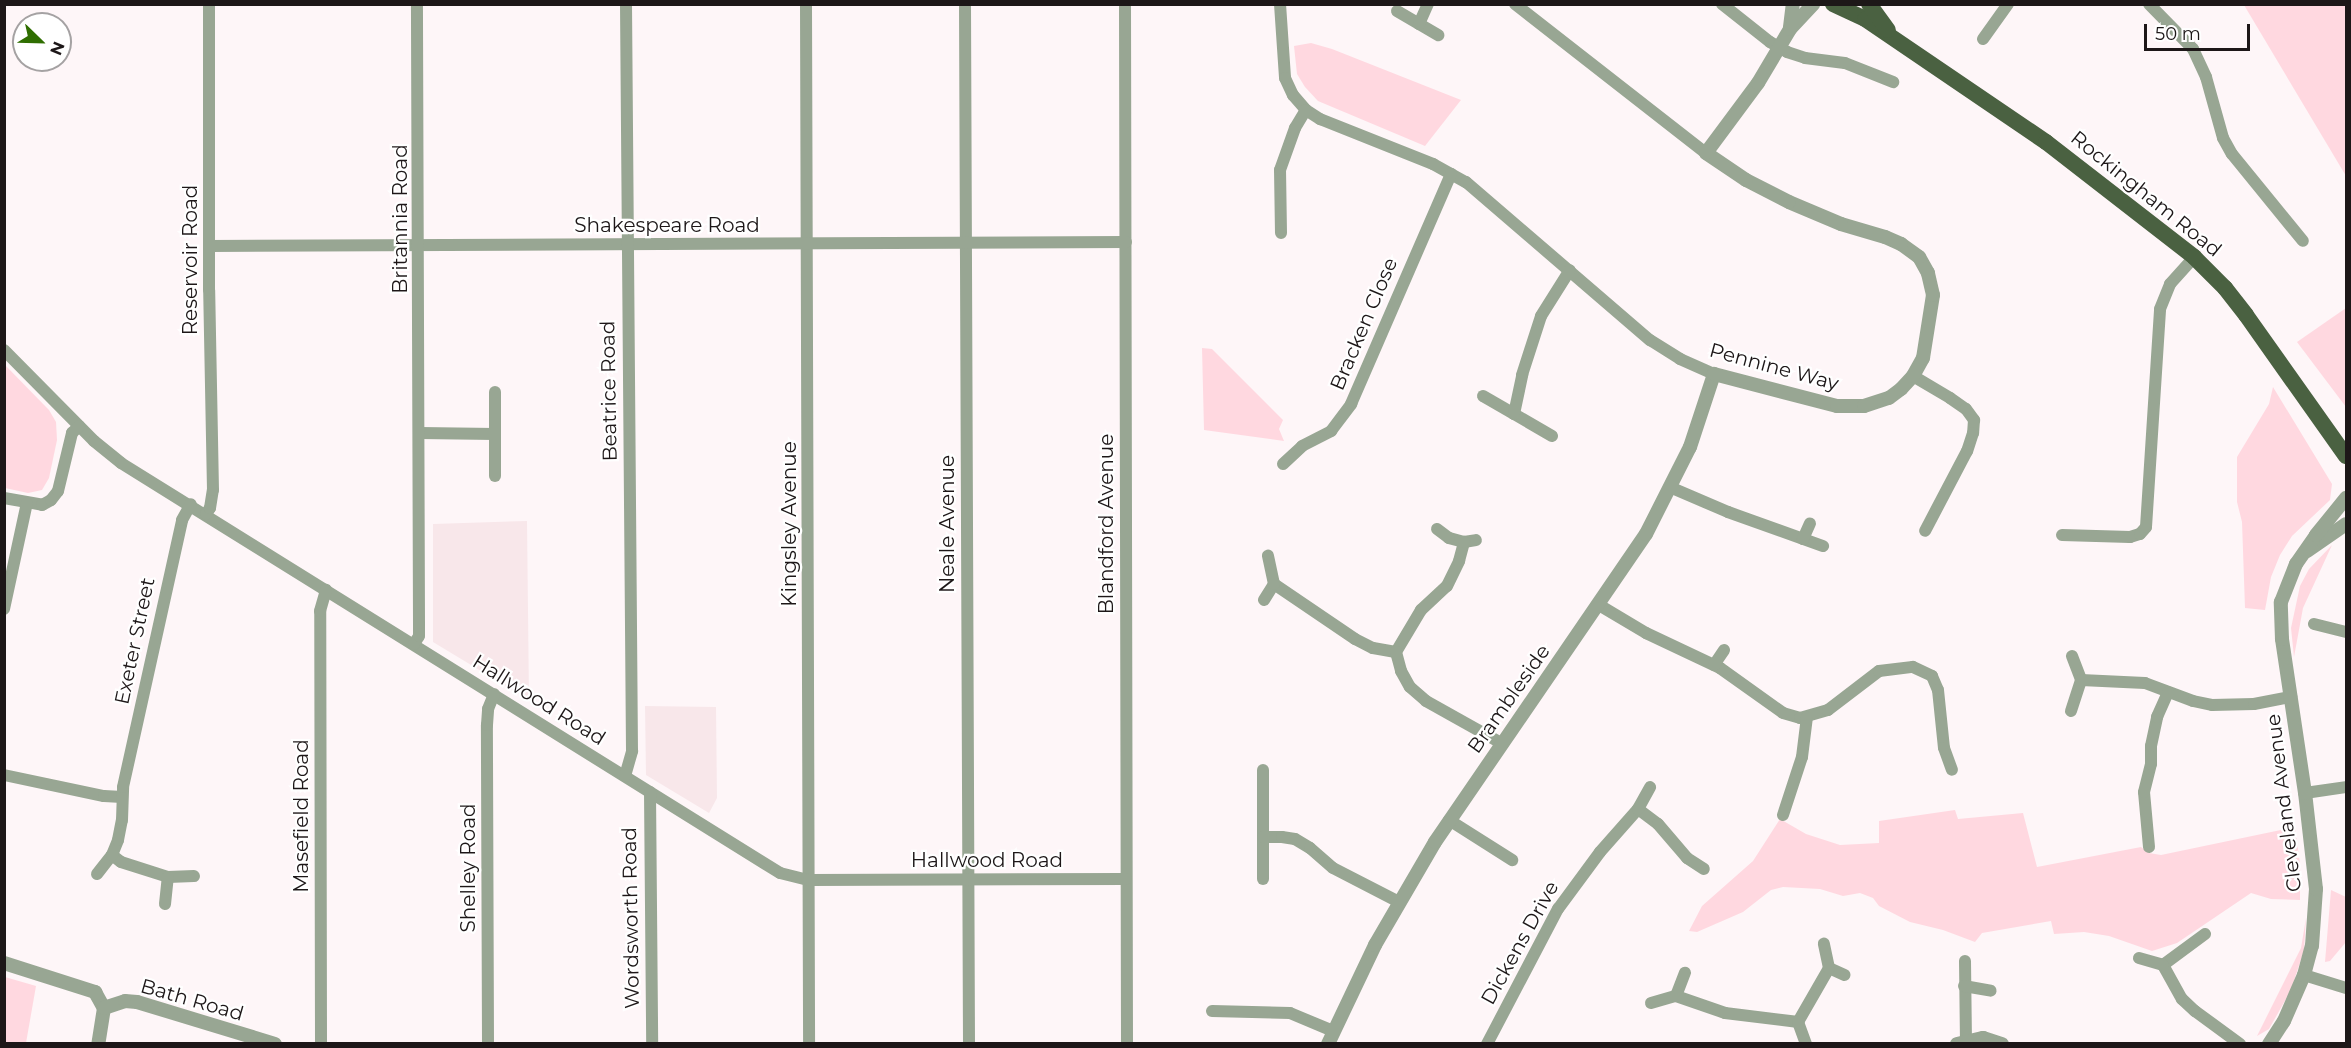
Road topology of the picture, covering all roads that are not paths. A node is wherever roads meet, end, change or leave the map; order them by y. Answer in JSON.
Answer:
{"nodes":[{"id":1,"x":209,"y":4,"type":"edge"},
{"id":2,"x":417,"y":4,"type":"edge"},
{"id":3,"x":626,"y":4,"type":"edge"},
{"id":4,"x":806,"y":4,"type":"edge"},
{"id":5,"x":964,"y":4,"type":"edge"},
{"id":6,"x":1125,"y":4,"type":"edge"},
{"id":7,"x":1280,"y":4,"type":"edge"},
{"id":8,"x":1428,"y":4,"type":"edge"},
{"id":9,"x":1515,"y":4,"type":"edge"},
{"id":10,"x":1722,"y":4,"type":"edge"},
{"id":11,"x":1793,"y":4,"type":"edge"},
{"id":12,"x":1814,"y":4,"type":"edge"},
{"id":13,"x":1833,"y":4,"type":"edge"},
{"id":14,"x":1869,"y":4,"type":"edge"},
{"id":15,"x":2008,"y":4,"type":"edge"},
{"id":16,"x":2150,"y":4,"type":"edge"},
{"id":17,"x":1397,"y":11,"type":"dead end"},
{"id":18,"x":1419,"y":24,"type":"junction"},
{"id":19,"x":1790,"y":29,"type":"junction"},
{"id":20,"x":1438,"y":35,"type":"dead end"},
{"id":21,"x":1983,"y":39,"type":"dead end"},
{"id":22,"x":1896,"y":40,"type":"junction"},
{"id":23,"x":1780,"y":48,"type":"junction"},
{"id":24,"x":1893,"y":82,"type":"dead end"},
{"id":25,"x":1306,"y":110,"type":"junction"},
{"id":26,"x":1706,"y":153,"type":"junction"},
{"id":27,"x":1451,"y":174,"type":"junction"},
{"id":28,"x":1281,"y":233,"type":"dead end"},
{"id":29,"x":2303,"y":241,"type":"dead end"},
{"id":30,"x":1126,"y":242,"type":"junction"},
{"id":31,"x":807,"y":243,"type":"junction"},
{"id":32,"x":965,"y":243,"type":"junction"},
{"id":33,"x":419,"y":245,"type":"junction"},
{"id":34,"x":627,"y":245,"type":"junction"},
{"id":35,"x":209,"y":246,"type":"junction"},
{"id":36,"x":2194,"y":257,"type":"junction"},
{"id":37,"x":1570,"y":270,"type":"junction"},
{"id":38,"x":4,"y":350,"type":"edge"},
{"id":39,"x":1714,"y":374,"type":"junction"},
{"id":40,"x":1913,"y":376,"type":"junction"},
{"id":41,"x":495,"y":392,"type":"dead end"},
{"id":42,"x":1483,"y":396,"type":"dead end"},
{"id":43,"x":1515,"y":414,"type":"junction"},
{"id":44,"x":79,"y":426,"type":"junction"},
{"id":45,"x":420,"y":433,"type":"junction"},
{"id":46,"x":495,"y":434,"type":"junction"},
{"id":47,"x":1552,"y":436,"type":"dead end"},
{"id":48,"x":2346,"y":456,"type":"edge"},
{"id":49,"x":1283,"y":464,"type":"dead end"},
{"id":50,"x":495,"y":476,"type":"dead end"},
{"id":51,"x":1671,"y":488,"type":"junction"},
{"id":52,"x":4,"y":498,"type":"edge"},
{"id":53,"x":2346,"y":498,"type":"edge"},
{"id":54,"x":27,"y":503,"type":"junction"},
{"id":55,"x":191,"y":504,"type":"junction"},
{"id":56,"x":206,"y":514,"type":"junction"},
{"id":57,"x":1810,"y":523,"type":"dead end"},
{"id":58,"x":2346,"y":524,"type":"edge"},
{"id":59,"x":1437,"y":529,"type":"dead end"},
{"id":60,"x":1925,"y":531,"type":"dead end"},
{"id":61,"x":2062,"y":535,"type":"dead end"},
{"id":62,"x":1803,"y":539,"type":"junction"},
{"id":63,"x":1823,"y":546,"type":"dead end"},
{"id":64,"x":2303,"y":553,"type":"junction"},
{"id":65,"x":1268,"y":556,"type":"dead end"},
{"id":66,"x":1274,"y":584,"type":"junction"},
{"id":67,"x":326,"y":590,"type":"junction"},
{"id":68,"x":1264,"y":600,"type":"dead end"},
{"id":69,"x":1599,"y":605,"type":"junction"},
{"id":70,"x":4,"y":609,"type":"edge"},
{"id":71,"x":2314,"y":624,"type":"dead end"},
{"id":72,"x":2346,"y":632,"type":"edge"},
{"id":73,"x":414,"y":644,"type":"junction"},
{"id":74,"x":1724,"y":650,"type":"dead end"},
{"id":75,"x":1396,"y":651,"type":"junction"},
{"id":76,"x":2072,"y":656,"type":"dead end"},
{"id":77,"x":1714,"y":665,"type":"junction"},
{"id":78,"x":2081,"y":680,"type":"junction"},
{"id":79,"x":2168,"y":692,"type":"junction"},
{"id":80,"x":494,"y":694,"type":"junction"},
{"id":81,"x":2290,"y":697,"type":"junction"},
{"id":82,"x":2071,"y":711,"type":"dead end"},
{"id":83,"x":1808,"y":717,"type":"junction"},
{"id":84,"x":1501,"y":743,"type":"junction"},
{"id":85,"x":1263,"y":770,"type":"dead end"},
{"id":86,"x":1952,"y":770,"type":"dead end"},
{"id":87,"x":4,"y":774,"type":"edge"},
{"id":88,"x":625,"y":776,"type":"junction"},
{"id":89,"x":1650,"y":786,"type":"dead end"},
{"id":90,"x":2346,"y":787,"type":"edge"},
{"id":91,"x":123,"y":792,"type":"junction"},
{"id":92,"x":650,"y":792,"type":"junction"},
{"id":93,"x":2305,"y":793,"type":"junction"},
{"id":94,"x":1638,"y":809,"type":"junction"},
{"id":95,"x":1783,"y":815,"type":"dead end"},
{"id":96,"x":1449,"y":820,"type":"junction"},
{"id":97,"x":1263,"y":837,"type":"junction"},
{"id":98,"x":2149,"y":847,"type":"dead end"},
{"id":99,"x":112,"y":855,"type":"junction"},
{"id":100,"x":1512,"y":860,"type":"dead end"},
{"id":101,"x":1704,"y":869,"type":"dead end"},
{"id":102,"x":97,"y":874,"type":"dead end"},
{"id":103,"x":194,"y":876,"type":"dead end"},
{"id":104,"x":168,"y":877,"type":"junction"},
{"id":105,"x":1126,"y":879,"type":"junction"},
{"id":106,"x":1263,"y":879,"type":"dead end"},
{"id":107,"x":809,"y":880,"type":"junction"},
{"id":108,"x":968,"y":880,"type":"junction"},
{"id":109,"x":1399,"y":902,"type":"junction"},
{"id":110,"x":165,"y":904,"type":"dead end"},
{"id":111,"x":2205,"y":934,"type":"dead end"},
{"id":112,"x":1824,"y":944,"type":"dead end"},
{"id":113,"x":2139,"y":958,"type":"dead end"},
{"id":114,"x":1965,"y":961,"type":"dead end"},
{"id":115,"x":4,"y":963,"type":"edge"},
{"id":116,"x":2163,"y":964,"type":"junction"},
{"id":117,"x":1829,"y":968,"type":"junction"},
{"id":118,"x":1685,"y":972,"type":"dead end"},
{"id":119,"x":1845,"y":975,"type":"dead end"},
{"id":120,"x":2304,"y":975,"type":"junction"},
{"id":121,"x":1964,"y":986,"type":"junction"},
{"id":122,"x":2346,"y":988,"type":"edge"},
{"id":123,"x":1990,"y":991,"type":"dead end"},
{"id":124,"x":1676,"y":996,"type":"junction"},
{"id":125,"x":1651,"y":1003,"type":"dead end"},
{"id":126,"x":104,"y":1008,"type":"junction"},
{"id":127,"x":1212,"y":1011,"type":"dead end"},
{"id":128,"x":1798,"y":1022,"type":"junction"},
{"id":129,"x":234,"y":1037,"type":"edge"},
{"id":130,"x":1331,"y":1037,"type":"edge"},
{"id":131,"x":1961,"y":1042,"type":"edge"},
{"id":132,"x":98,"y":1044,"type":"edge"},
{"id":133,"x":275,"y":1044,"type":"edge"},
{"id":134,"x":321,"y":1044,"type":"edge"},
{"id":135,"x":488,"y":1044,"type":"edge"},
{"id":136,"x":652,"y":1044,"type":"edge"},
{"id":137,"x":809,"y":1044,"type":"edge"},
{"id":138,"x":969,"y":1044,"type":"edge"},
{"id":139,"x":1126,"y":1044,"type":"edge"},
{"id":140,"x":1486,"y":1044,"type":"edge"},
{"id":141,"x":1806,"y":1044,"type":"edge"},
{"id":142,"x":2002,"y":1044,"type":"edge"},
{"id":143,"x":2240,"y":1044,"type":"edge"},
{"id":144,"x":2269,"y":1044,"type":"edge"}],
"edges":[{"from":1,"to":35,"type":"street","name":"Reservoir Road"},
{"from":2,"to":33,"type":"street","name":"Britannia Road"},
{"from":3,"to":34,"type":"street","name":"Beatrice Road"},
{"from":4,"to":31,"type":"street","name":"Kingsley Avenue"},
{"from":5,"to":32,"type":"street","name":"Neale Avenue"},
{"from":6,"to":30,"type":"street","name":"Blandford Avenue"},
{"from":7,"to":25,"type":"street"},
{"from":8,"to":18,"type":"street"},
{"from":9,"to":26,"type":"street","name":"Pennine Way"},
{"from":10,"to":23,"type":"street"},
{"from":11,"to":19,"type":"street"},
{"from":12,"to":19,"type":"street"},
{"from":13,"to":22,"type":"main road","name":"Rockingham Road"},
{"from":14,"to":22,"type":"main road","name":"Rockingham Road"},
{"from":15,"to":21,"type":"street"},
{"from":16,"to":29,"type":"street"},
{"from":17,"to":18,"type":"street"},
{"from":18,"to":20,"type":"street"},
{"from":19,"to":23,"type":"street"},
{"from":22,"to":36,"type":"main road","name":"Rockingham Road"},
{"from":23,"to":24,"type":"street"},
{"from":23,"to":26,"type":"street"},
{"from":25,"to":27,"type":"street","name":"Pennine Way"},
{"from":25,"to":28,"type":"street"},
{"from":26,"to":40,"type":"street","name":"Pennine Way"},
{"from":27,"to":37,"type":"street","name":"Pennine Way"},
{"from":27,"to":49,"type":"street","name":"Bracken Close"},
{"from":30,"to":32,"type":"street","name":"Shakespeare Road"},
{"from":30,"to":105,"type":"street","name":"Blandford Avenue"},
{"from":31,"to":32,"type":"street","name":"Shakespeare Road"},
{"from":31,"to":34,"type":"street","name":"Shakespeare Road"},
{"from":31,"to":107,"type":"street","name":"Kingsley Avenue"},
{"from":32,"to":108,"type":"street","name":"Neale Avenue"},
{"from":33,"to":34,"type":"street","name":"Shakespeare Road"},
{"from":33,"to":35,"type":"street","name":"Shakespeare Road"},
{"from":33,"to":45,"type":"street","name":"Britannia Road"},
{"from":34,"to":88,"type":"street","name":"Beatrice Road"},
{"from":35,"to":56,"type":"street","name":"Reservoir Road"},
{"from":36,"to":48,"type":"main road","name":"Rockingham Road"},
{"from":36,"to":61,"type":"street"},
{"from":37,"to":39,"type":"street","name":"Pennine Way"},
{"from":37,"to":43,"type":"street"},
{"from":38,"to":44,"type":"street","name":"Hallwood Road"},
{"from":39,"to":40,"type":"street","name":"Pennine Way"},
{"from":39,"to":51,"type":"street","name":"Brambleside"},
{"from":40,"to":60,"type":"street"},
{"from":41,"to":46,"type":"street"},
{"from":42,"to":43,"type":"street"},
{"from":43,"to":47,"type":"street"},
{"from":44,"to":54,"type":"street"},
{"from":44,"to":55,"type":"street","name":"Hallwood Road"},
{"from":45,"to":46,"type":"street"},
{"from":45,"to":73,"type":"street","name":"Britannia Road"},
{"from":46,"to":50,"type":"street"},
{"from":51,"to":62,"type":"street"},
{"from":51,"to":69,"type":"street","name":"Brambleside"},
{"from":52,"to":54,"type":"street"},
{"from":53,"to":64,"type":"street","name":"Cleveland Avenue"},
{"from":54,"to":70,"type":"street"},
{"from":55,"to":56,"type":"street","name":"Hallwood Road"},
{"from":55,"to":91,"type":"street","name":"Exeter Street"},
{"from":56,"to":67,"type":"street","name":"Hallwood Road"},
{"from":57,"to":62,"type":"street"},
{"from":58,"to":64,"type":"street","name":"Cleveland Avenue"},
{"from":59,"to":75,"type":"street"},
{"from":62,"to":63,"type":"street"},
{"from":64,"to":81,"type":"street","name":"Cleveland Avenue"},
{"from":65,"to":66,"type":"street"},
{"from":66,"to":68,"type":"street"},
{"from":66,"to":75,"type":"street"},
{"from":67,"to":73,"type":"street","name":"Hallwood Road"},
{"from":67,"to":134,"type":"street","name":"Masefield Road"},
{"from":69,"to":77,"type":"street"},
{"from":69,"to":84,"type":"street","name":"Brambleside"},
{"from":71,"to":72,"type":"street"},
{"from":73,"to":80,"type":"street","name":"Hallwood Road"},
{"from":74,"to":77,"type":"street"},
{"from":75,"to":84,"type":"street"},
{"from":76,"to":78,"type":"street"},
{"from":77,"to":83,"type":"street"},
{"from":78,"to":79,"type":"street"},
{"from":78,"to":82,"type":"street"},
{"from":79,"to":81,"type":"street"},
{"from":79,"to":98,"type":"street"},
{"from":80,"to":88,"type":"street","name":"Hallwood Road"},
{"from":80,"to":135,"type":"street","name":"Shelley Road"},
{"from":81,"to":93,"type":"street","name":"Cleveland Avenue"},
{"from":83,"to":86,"type":"street"},
{"from":83,"to":95,"type":"street"},
{"from":84,"to":96,"type":"street","name":"Brambleside"},
{"from":85,"to":97,"type":"street"},
{"from":87,"to":91,"type":"street"},
{"from":88,"to":92,"type":"street","name":"Hallwood Road"},
{"from":89,"to":94,"type":"street","name":"Dickens Drive"},
{"from":90,"to":93,"type":"street"},
{"from":91,"to":99,"type":"street","name":"Exeter Street"},
{"from":92,"to":107,"type":"street","name":"Hallwood Road"},
{"from":92,"to":136,"type":"street","name":"Wordsworth Road"},
{"from":93,"to":120,"type":"street","name":"Cleveland Avenue"},
{"from":94,"to":101,"type":"street"},
{"from":94,"to":140,"type":"street","name":"Dickens Drive"},
{"from":96,"to":100,"type":"street"},
{"from":96,"to":109,"type":"street","name":"Brambleside"},
{"from":97,"to":106,"type":"street"},
{"from":97,"to":109,"type":"street"},
{"from":99,"to":102,"type":"street"},
{"from":99,"to":104,"type":"street"},
{"from":103,"to":104,"type":"street"},
{"from":104,"to":110,"type":"street"},
{"from":105,"to":108,"type":"street","name":"Hallwood Road"},
{"from":105,"to":139,"type":"street","name":"Blandford Avenue"},
{"from":107,"to":108,"type":"street","name":"Hallwood Road"},
{"from":107,"to":137,"type":"street","name":"Kingsley Avenue"},
{"from":108,"to":138,"type":"street","name":"Neale Avenue"},
{"from":109,"to":130,"type":"street","name":"Brambleside"},
{"from":111,"to":116,"type":"street"},
{"from":112,"to":117,"type":"street"},
{"from":113,"to":116,"type":"street"},
{"from":114,"to":121,"type":"street"},
{"from":115,"to":126,"type":"street"},
{"from":116,"to":143,"type":"street"},
{"from":117,"to":119,"type":"street"},
{"from":117,"to":128,"type":"street"},
{"from":118,"to":124,"type":"street"},
{"from":120,"to":122,"type":"street"},
{"from":120,"to":144,"type":"street","name":"Cleveland Avenue"},
{"from":121,"to":123,"type":"street"},
{"from":121,"to":131,"type":"street"},
{"from":124,"to":125,"type":"street"},
{"from":124,"to":128,"type":"street"},
{"from":126,"to":129,"type":"street","name":"Bath Road"},
{"from":126,"to":132,"type":"street"},
{"from":127,"to":130,"type":"street"},
{"from":128,"to":141,"type":"street"},
{"from":129,"to":133,"type":"street","name":"Bath Road"},
{"from":131,"to":142,"type":"street"}]}
